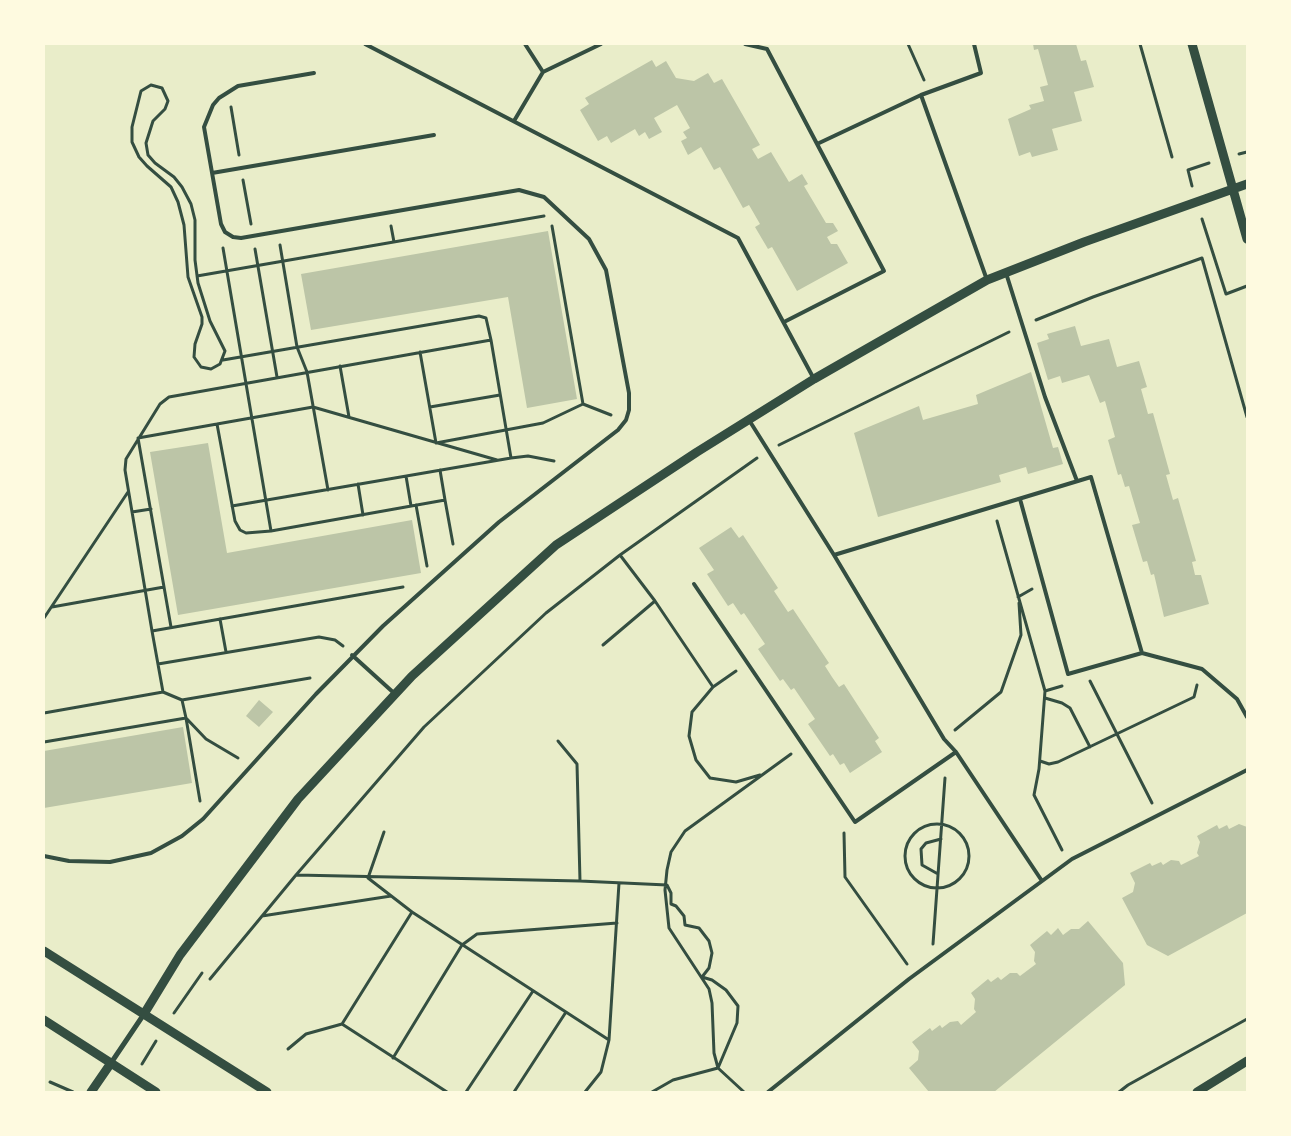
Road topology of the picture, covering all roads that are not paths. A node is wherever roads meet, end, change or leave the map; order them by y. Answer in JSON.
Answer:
{"nodes":[{"id":1,"x":365,"y":44,"type":"edge"},
{"id":2,"x":525,"y":44,"type":"edge"},
{"id":3,"x":601,"y":44,"type":"edge"},
{"id":4,"x":744,"y":44,"type":"edge"},
{"id":5,"x":974,"y":44,"type":"edge"},
{"id":6,"x":1192,"y":44,"type":"edge"},
{"id":7,"x":543,"y":72,"type":"junction"},
{"id":8,"x":314,"y":73,"type":"dead end"},
{"id":9,"x":921,"y":96,"type":"junction"},
{"id":10,"x":514,"y":121,"type":"junction"},
{"id":11,"x":434,"y":135,"type":"dead end"},
{"id":12,"x":817,"y":144,"type":"junction"},
{"id":13,"x":212,"y":174,"type":"junction"},
{"id":14,"x":1247,"y":184,"type":"edge"},
{"id":15,"x":1233,"y":189,"type":"junction"},
{"id":16,"x":1247,"y":239,"type":"edge"},
{"id":17,"x":1006,"y":273,"type":"junction"},
{"id":18,"x":988,"y":280,"type":"junction"},
{"id":19,"x":784,"y":322,"type":"junction"},
{"id":20,"x":814,"y":379,"type":"junction"},
{"id":21,"x":749,"y":420,"type":"junction"},
{"id":22,"x":1077,"y":481,"type":"junction"},
{"id":23,"x":1020,"y":499,"type":"junction"},
{"id":24,"x":834,"y":555,"type":"junction"},
{"id":25,"x":694,"y":584,"type":"dead end"},
{"id":26,"x":1142,"y":653,"type":"junction"},
{"id":27,"x":352,"y":655,"type":"junction"},
{"id":28,"x":394,"y":694,"type":"junction"},
{"id":29,"x":1247,"y":717,"type":"edge"},
{"id":30,"x":956,"y":752,"type":"junction"},
{"id":31,"x":1247,"y":770,"type":"edge"},
{"id":32,"x":44,"y":856,"type":"edge"},
{"id":33,"x":1042,"y":881,"type":"junction"},
{"id":34,"x":44,"y":951,"type":"edge"},
{"id":35,"x":144,"y":1014,"type":"junction"},
{"id":36,"x":44,"y":1020,"type":"edge"},
{"id":37,"x":1247,"y":1061,"type":"edge"},
{"id":38,"x":111,"y":1063,"type":"junction"},
{"id":39,"x":91,"y":1092,"type":"edge"},
{"id":40,"x":156,"y":1092,"type":"edge"},
{"id":41,"x":267,"y":1092,"type":"edge"},
{"id":42,"x":768,"y":1092,"type":"edge"},
{"id":43,"x":1198,"y":1092,"type":"edge"}],
"edges":[{"from":1,"to":10,"type":"lane"},
{"from":2,"to":7,"type":"lane"},
{"from":3,"to":7,"type":"lane"},
{"from":4,"to":12,"type":"lane"},
{"from":5,"to":9,"type":"lane"},
{"from":6,"to":15,"type":"street"},
{"from":7,"to":10,"type":"lane"},
{"from":8,"to":13,"type":"lane"},
{"from":9,"to":12,"type":"lane"},
{"from":9,"to":18,"type":"lane"},
{"from":10,"to":19,"type":"lane"},
{"from":11,"to":13,"type":"lane"},
{"from":12,"to":19,"type":"lane"},
{"from":13,"to":27,"type":"lane"},
{"from":14,"to":15,"type":"street"},
{"from":15,"to":16,"type":"street"},
{"from":15,"to":17,"type":"street"},
{"from":17,"to":18,"type":"street"},
{"from":17,"to":22,"type":"lane"},
{"from":18,"to":20,"type":"street"},
{"from":19,"to":20,"type":"lane"},
{"from":20,"to":21,"type":"street"},
{"from":21,"to":24,"type":"lane"},
{"from":21,"to":28,"type":"street"},
{"from":22,"to":23,"type":"lane"},
{"from":22,"to":26,"type":"lane"},
{"from":23,"to":24,"type":"lane"},
{"from":23,"to":26,"type":"lane"},
{"from":24,"to":30,"type":"lane"},
{"from":25,"to":30,"type":"lane"},
{"from":26,"to":29,"type":"lane"},
{"from":27,"to":28,"type":"lane"},
{"from":27,"to":32,"type":"lane"},
{"from":28,"to":35,"type":"street"},
{"from":30,"to":33,"type":"lane"},
{"from":31,"to":33,"type":"lane"},
{"from":33,"to":42,"type":"lane"},
{"from":34,"to":35,"type":"street"},
{"from":35,"to":38,"type":"street"},
{"from":35,"to":41,"type":"street"},
{"from":36,"to":38,"type":"street"},
{"from":37,"to":43,"type":"street"},
{"from":38,"to":39,"type":"street"},
{"from":38,"to":40,"type":"street"}]}
